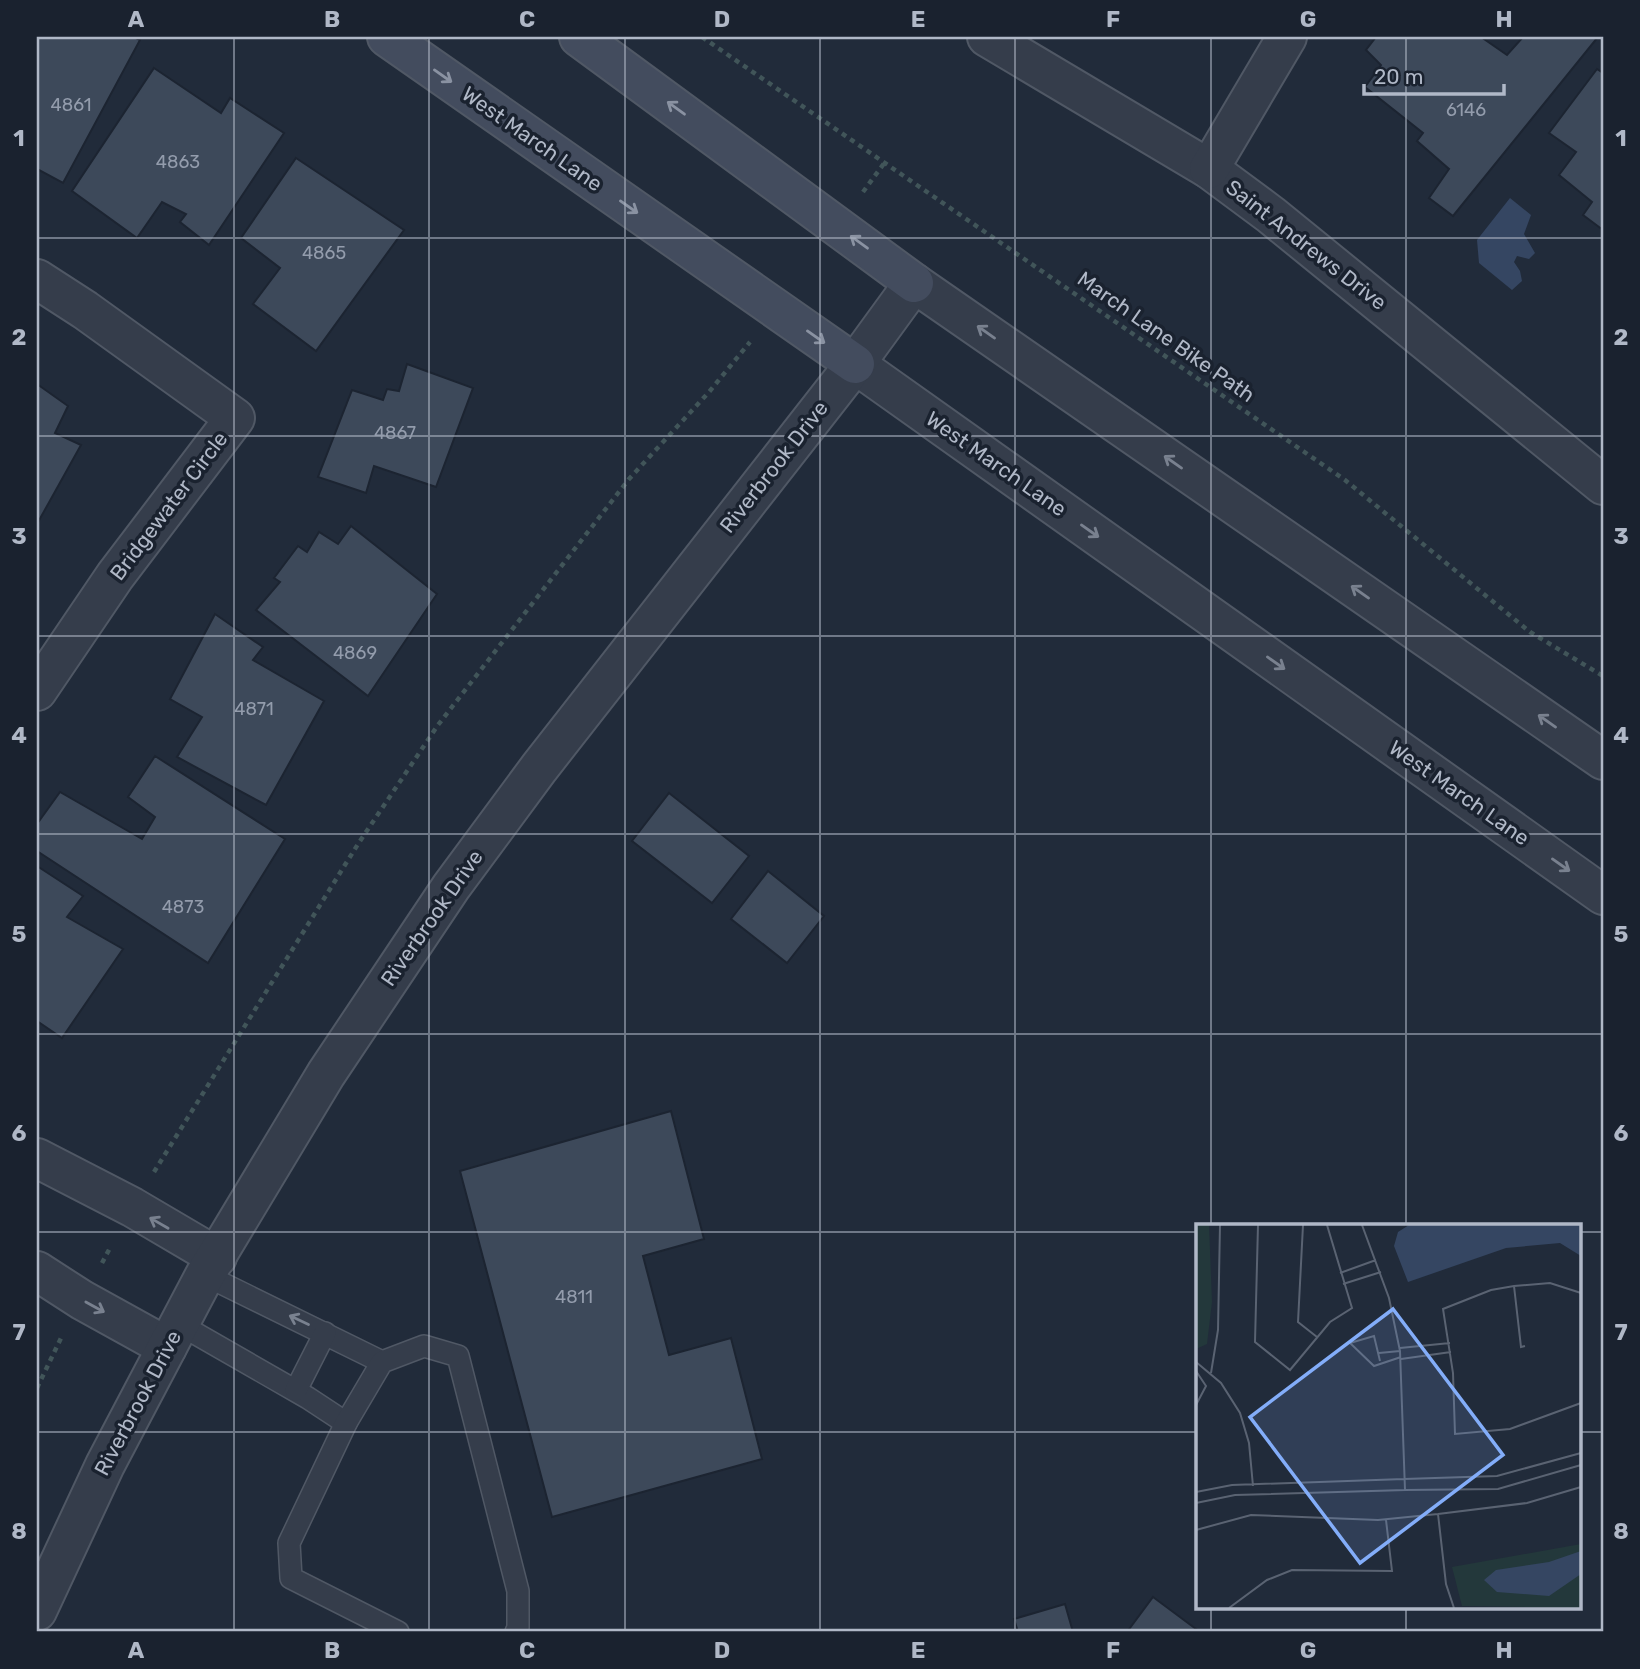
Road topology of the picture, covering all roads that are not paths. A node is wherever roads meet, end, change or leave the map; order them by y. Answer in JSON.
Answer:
{"nodes":[{"id":1,"x":387,"y":37,"type":"edge"},
{"id":2,"x":579,"y":37,"type":"edge"},
{"id":3,"x":987,"y":37,"type":"edge"},
{"id":4,"x":1287,"y":37,"type":"edge"},
{"id":5,"x":1209,"y":169,"type":"junction"},
{"id":6,"x":37,"y":279,"type":"edge"},
{"id":7,"x":914,"y":283,"type":"junction"},
{"id":8,"x":855,"y":364,"type":"junction"},
{"id":9,"x":1603,"y":485,"type":"edge"},
{"id":10,"x":37,"y":691,"type":"edge"},
{"id":11,"x":1603,"y":760,"type":"edge"},
{"id":12,"x":1603,"y":895,"type":"edge"},
{"id":13,"x":37,"y":1158,"type":"edge"},
{"id":14,"x":211,"y":1266,"type":"junction"},
{"id":15,"x":37,"y":1271,"type":"edge"},
{"id":16,"x":325,"y":1333,"type":"junction"},
{"id":17,"x":173,"y":1336,"type":"junction"},
{"id":18,"x":382,"y":1362,"type":"junction"},
{"id":19,"x":296,"y":1390,"type":"junction"},
{"id":20,"x":346,"y":1423,"type":"junction"},
{"id":21,"x":37,"y":1611,"type":"edge"},
{"id":22,"x":398,"y":1632,"type":"edge"},
{"id":23,"x":516,"y":1632,"type":"edge"}],
"edges":[{"from":1,"to":8,"type":"main road","name":"West March Lane","one_way":true},
{"from":7,"to":2,"type":"main road","one_way":true},
{"from":3,"to":5,"type":"street","name":"Saint Andrews Drive"},
{"from":4,"to":5,"type":"street"},
{"from":5,"to":9,"type":"street","name":"Saint Andrews Drive"},
{"from":6,"to":10,"type":"street","name":"Bridgewater Circle"},
{"from":7,"to":8,"type":"street","name":"Riverbrook Drive"},
{"from":11,"to":7,"type":"street","one_way":true},
{"from":8,"to":12,"type":"street","name":"West March Lane","one_way":true},
{"from":8,"to":14,"type":"street","name":"Riverbrook Drive"},
{"from":14,"to":13,"type":"street","one_way":true},
{"from":16,"to":14,"type":"lane","one_way":true},
{"from":14,"to":17,"type":"street","name":"Riverbrook Drive"},
{"from":15,"to":17,"type":"street","one_way":true},
{"from":16,"to":18,"type":"lane"},
{"from":16,"to":19,"type":"lane"},
{"from":17,"to":19,"type":"lane"},
{"from":17,"to":21,"type":"street","name":"Riverbrook Drive"},
{"from":18,"to":20,"type":"lane"},
{"from":18,"to":23,"type":"lane"},
{"from":19,"to":20,"type":"lane"},
{"from":20,"to":22,"type":"lane"}]}
